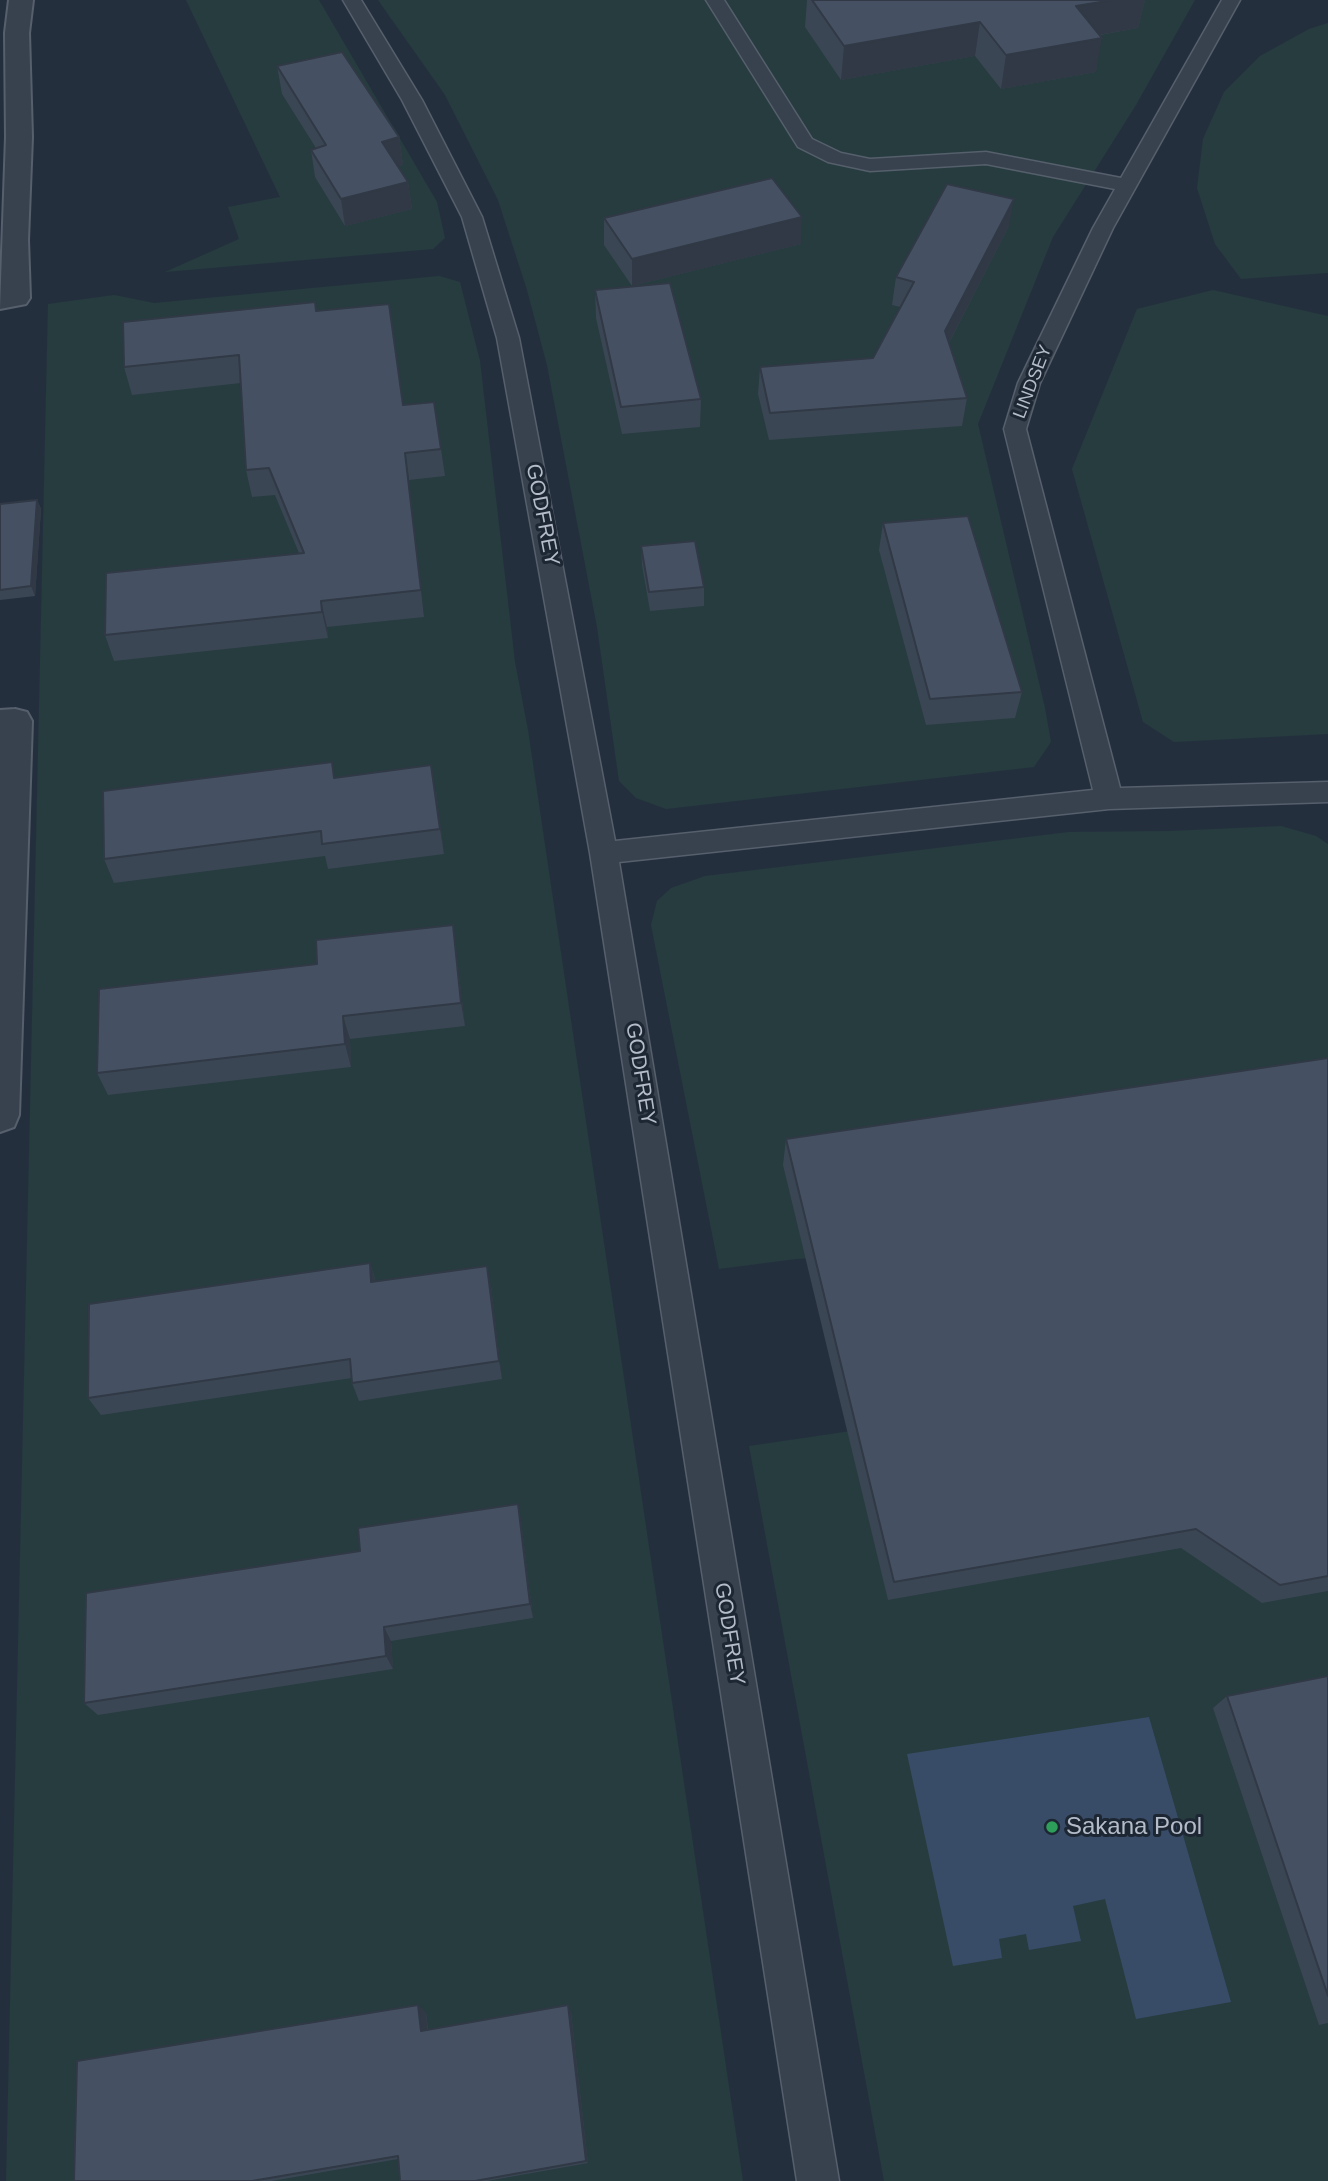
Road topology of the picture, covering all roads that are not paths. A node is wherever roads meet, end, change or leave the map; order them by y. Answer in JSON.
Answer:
{"nodes":[{"id":1,"x":21,"y":0,"type":"edge"},
{"id":2,"x":352,"y":0,"type":"edge"},
{"id":3,"x":715,"y":0,"type":"edge"},
{"id":4,"x":1231,"y":0,"type":"edge"},
{"id":5,"x":1127,"y":185,"type":"junction"},
{"id":6,"x":0,"y":300,"type":"edge"},
{"id":7,"x":0,"y":722,"type":"edge"},
{"id":8,"x":1328,"y":792,"type":"edge"},
{"id":9,"x":1109,"y":799,"type":"junction"},
{"id":10,"x":604,"y":853,"type":"junction"},
{"id":11,"x":0,"y":1115,"type":"edge"},
{"id":12,"x":818,"y":2181,"type":"edge"}],
"edges":[{"from":1,"to":6,"type":"street"},
{"from":2,"to":10,"type":"lane","name":"GODFREY"},
{"from":3,"to":5,"type":"lane"},
{"from":4,"to":5,"type":"lane","name":"LINDSEY"},
{"from":5,"to":9,"type":"lane","name":"LINDSEY"},
{"from":7,"to":11,"type":"street"},
{"from":8,"to":9,"type":"lane"},
{"from":9,"to":10,"type":"lane"},
{"from":10,"to":12,"type":"lane","name":"GODFREY"}]}
